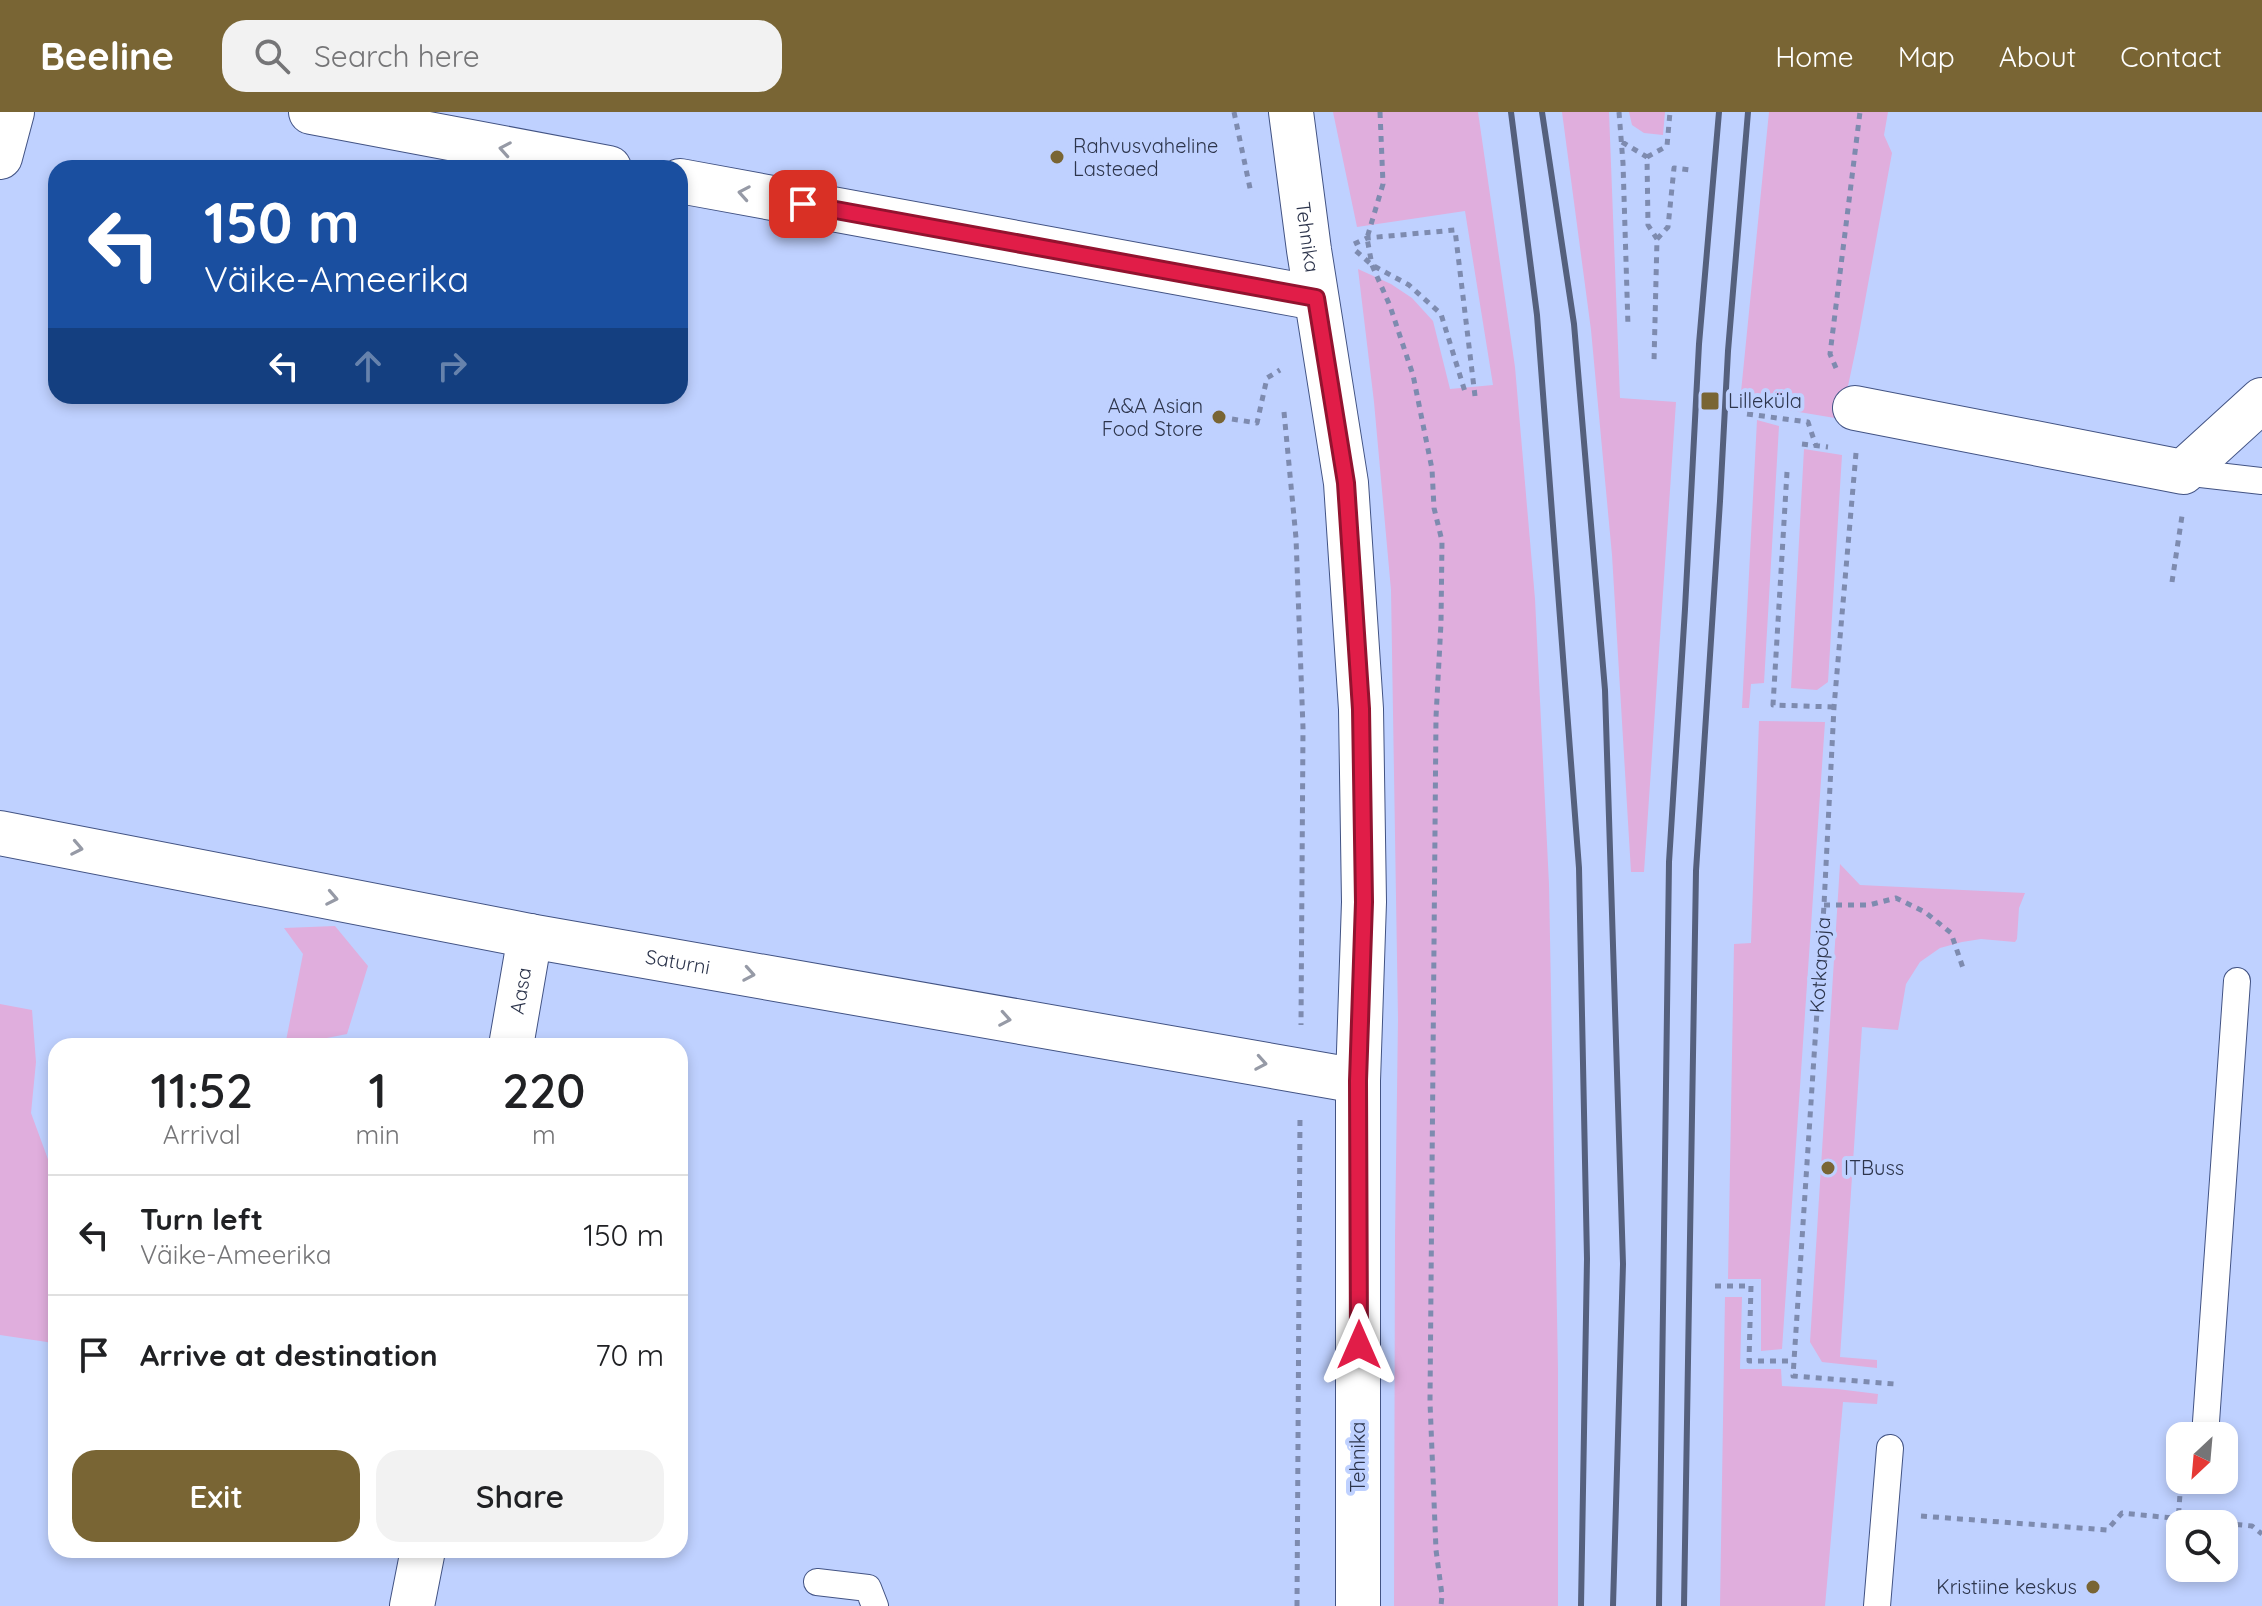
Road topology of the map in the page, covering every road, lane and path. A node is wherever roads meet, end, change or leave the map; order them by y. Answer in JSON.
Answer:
{"nodes":[{"id":1,"x":12,"y":112,"type":"edge"},
{"id":2,"x":311,"y":112,"type":"edge"},
{"id":3,"x":1234,"y":112,"type":"edge"},
{"id":4,"x":1291,"y":112,"type":"edge"},
{"id":5,"x":1380,"y":112,"type":"edge"},
{"id":6,"x":1619,"y":112,"type":"edge"},
{"id":7,"x":1670,"y":112,"type":"edge"},
{"id":8,"x":1860,"y":112,"type":"edge"},
{"id":9,"x":1622,"y":142,"type":"junction"},
{"id":10,"x":0,"y":157,"type":"edge"},
{"id":11,"x":1647,"y":157,"type":"junction"},
{"id":12,"x":566,"y":160,"type":"edge"},
{"id":13,"x":1690,"y":170,"type":"dead end"},
{"id":14,"x":688,"y":182,"type":"edge"},
{"id":15,"x":1252,"y":196,"type":"dead end"},
{"id":16,"x":1367,"y":238,"type":"junction"},
{"id":17,"x":1657,"y":239,"type":"junction"},
{"id":18,"x":1350,"y":246,"type":"dead end"},
{"id":19,"x":1372,"y":265,"type":"junction"},
{"id":20,"x":1316,"y":298,"type":"junction"},
{"id":21,"x":1628,"y":326,"type":"dead end"},
{"id":22,"x":1278,"y":357,"type":"dead end"},
{"id":23,"x":1654,"y":362,"type":"dead end"},
{"id":24,"x":1280,"y":370,"type":"junction"},
{"id":25,"x":1281,"y":385,"type":"dead end"},
{"id":26,"x":1466,"y":395,"type":"dead end"},
{"id":27,"x":1475,"y":396,"type":"dead end"},
{"id":28,"x":1283,"y":400,"type":"dead end"},
{"id":29,"x":2262,"y":400,"type":"edge"},
{"id":30,"x":1747,"y":414,"type":"dead end"},
{"id":31,"x":1232,"y":419,"type":"dead end"},
{"id":32,"x":1856,"y":429,"type":"junction"},
{"id":33,"x":1816,"y":446,"type":"dead end"},
{"id":34,"x":1787,"y":472,"type":"dead end"},
{"id":35,"x":2262,"y":481,"type":"edge"},
{"id":36,"x":2184,"y":487,"type":"junction"},
{"id":37,"x":2172,"y":582,"type":"dead end"},
{"id":38,"x":1834,"y":707,"type":"junction"},
{"id":39,"x":0,"y":833,"type":"edge"},
{"id":40,"x":1824,"y":905,"type":"junction"},
{"id":41,"x":530,"y":936,"type":"junction"},
{"id":42,"x":1963,"y":968,"type":"dead end"},
{"id":43,"x":2237,"y":981,"type":"dead end"},
{"id":44,"x":512,"y":1038,"type":"edge"},
{"id":45,"x":1301,"y":1070,"type":"junction"},
{"id":46,"x":1358,"y":1081,"type":"junction"},
{"id":47,"x":1715,"y":1286,"type":"dead end"},
{"id":48,"x":1794,"y":1361,"type":"junction"},
{"id":49,"x":1895,"y":1384,"type":"dead end"},
{"id":50,"x":2206,"y":1422,"type":"edge"},
{"id":51,"x":1890,"y":1448,"type":"dead end"},
{"id":52,"x":1885,"y":1510,"type":"junction"},
{"id":53,"x":2166,"y":1517,"type":"edge"},
{"id":54,"x":2238,"y":1525,"type":"edge"},
{"id":55,"x":2262,"y":1534,"type":"edge"},
{"id":56,"x":421,"y":1558,"type":"edge"},
{"id":57,"x":817,"y":1582,"type":"dead end"},
{"id":58,"x":412,"y":1606,"type":"edge"},
{"id":59,"x":875,"y":1606,"type":"edge"},
{"id":60,"x":1297,"y":1606,"type":"edge"},
{"id":61,"x":1358,"y":1606,"type":"edge"},
{"id":62,"x":1441,"y":1606,"type":"edge"},
{"id":63,"x":1877,"y":1606,"type":"edge"}],
"edges":[{"from":1,"to":10,"type":"street"},
{"from":12,"to":2,"type":"street","one_way":true},
{"from":3,"to":15,"type":"path"},
{"from":4,"to":20,"type":"street","name":"Tehnika"},
{"from":5,"to":16,"type":"path"},
{"from":6,"to":9,"type":"path"},
{"from":7,"to":11,"type":"path"},
{"from":8,"to":32,"type":"path"},
{"from":9,"to":11,"type":"path"},
{"from":9,"to":21,"type":"path"},
{"from":11,"to":17,"type":"path"},
{"from":13,"to":17,"type":"path"},
{"from":20,"to":14,"type":"street","one_way":true},
{"from":16,"to":19,"type":"path"},
{"from":16,"to":27,"type":"path"},
{"from":17,"to":23,"type":"path"},
{"from":18,"to":19,"type":"path"},
{"from":19,"to":26,"type":"path"},
{"from":19,"to":62,"type":"path"},
{"from":20,"to":46,"type":"street","name":"Tehnika"},
{"from":22,"to":24,"type":"path"},
{"from":24,"to":25,"type":"path"},
{"from":24,"to":31,"type":"path"},
{"from":28,"to":45,"type":"path"},
{"from":29,"to":36,"type":"street"},
{"from":30,"to":33,"type":"path"},
{"from":32,"to":36,"type":"street"},
{"from":32,"to":38,"type":"path","name":"Kotkapoja"},
{"from":34,"to":38,"type":"path"},
{"from":35,"to":36,"type":"lane"},
{"from":36,"to":37,"type":"path"},
{"from":38,"to":40,"type":"path","name":"Kotkapoja"},
{"from":39,"to":41,"type":"street","name":"Saturni","one_way":true},
{"from":40,"to":42,"type":"path"},
{"from":40,"to":48,"type":"path","name":"Kotkapoja"},
{"from":41,"to":44,"type":"street","name":"Aasa"},
{"from":41,"to":45,"type":"street","name":"Saturni","one_way":true},
{"from":43,"to":50,"type":"lane"},
{"from":45,"to":46,"type":"street","name":"Saturni"},
{"from":45,"to":60,"type":"path"},
{"from":46,"to":61,"type":"street","name":"Tehnika"},
{"from":47,"to":48,"type":"path"},
{"from":48,"to":49,"type":"path"},
{"from":51,"to":52,"type":"lane"},
{"from":52,"to":53,"type":"path"},
{"from":52,"to":63,"type":"lane"},
{"from":54,"to":55,"type":"path"},
{"from":56,"to":58,"type":"street"},
{"from":57,"to":59,"type":"lane"}]}
